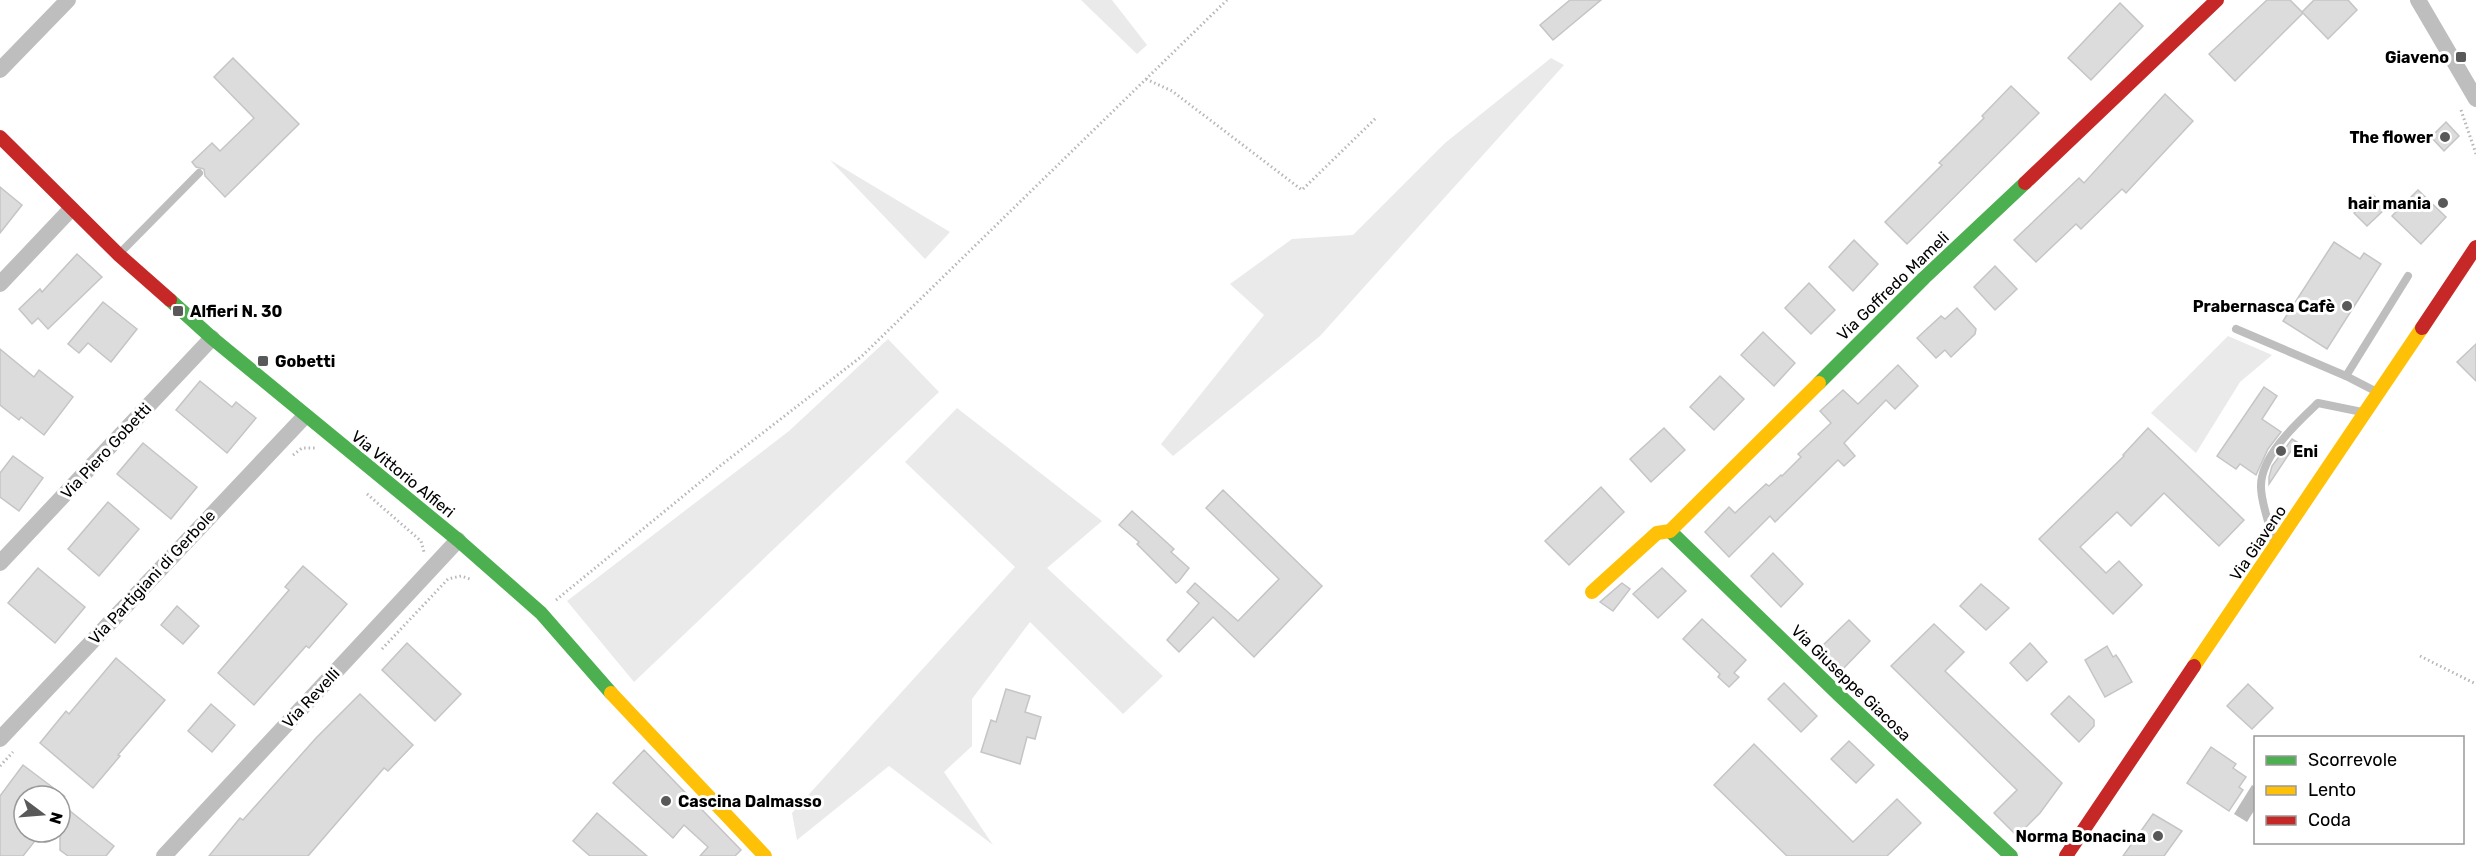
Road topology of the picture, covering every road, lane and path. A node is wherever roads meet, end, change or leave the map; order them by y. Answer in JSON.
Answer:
{"nodes":[{"id":1,"x":68,"y":0,"type":"edge"},
{"id":2,"x":1227,"y":0,"type":"edge"},
{"id":3,"x":2217,"y":0,"type":"edge"},
{"id":4,"x":2418,"y":0,"type":"edge"},
{"id":5,"x":0,"y":70,"type":"edge"},
{"id":6,"x":1146,"y":79,"type":"junction"},
{"id":7,"x":2476,"y":99,"type":"edge"},
{"id":8,"x":1377,"y":117,"type":"dead end"},
{"id":9,"x":0,"y":137,"type":"edge"},
{"id":10,"x":199,"y":173,"type":"dead end"},
{"id":11,"x":71,"y":209,"type":"junction"},
{"id":12,"x":2476,"y":247,"type":"edge"},
{"id":13,"x":119,"y":255,"type":"junction"},
{"id":14,"x":2409,"y":276,"type":"dead end"},
{"id":15,"x":0,"y":284,"type":"edge"},
{"id":16,"x":2236,"y":329,"type":"dead end"},
{"id":17,"x":212,"y":338,"type":"junction"},
{"id":18,"x":2346,"y":376,"type":"junction"},
{"id":19,"x":2379,"y":393,"type":"junction"},
{"id":20,"x":2366,"y":413,"type":"junction"},
{"id":21,"x":305,"y":416,"type":"junction"},
{"id":22,"x":316,"y":448,"type":"dead end"},
{"id":23,"x":290,"y":457,"type":"dead end"},
{"id":24,"x":360,"y":487,"type":"dead end"},
{"id":25,"x":1670,"y":531,"type":"junction"},
{"id":26,"x":458,"y":540,"type":"junction"},
{"id":27,"x":2275,"y":546,"type":"junction"},
{"id":28,"x":424,"y":558,"type":"dead end"},
{"id":29,"x":0,"y":563,"type":"edge"},
{"id":30,"x":472,"y":580,"type":"dead end"},
{"id":31,"x":1592,"y":592,"type":"dead end"},
{"id":32,"x":541,"y":613,"type":"junction"},
{"id":33,"x":375,"y":656,"type":"dead end"},
{"id":34,"x":2420,"y":656,"type":"dead end"},
{"id":35,"x":2476,"y":684,"type":"edge"},
{"id":36,"x":0,"y":738,"type":"edge"},
{"id":37,"x":164,"y":856,"type":"edge"},
{"id":38,"x":765,"y":856,"type":"edge"},
{"id":39,"x":2011,"y":856,"type":"edge"},
{"id":40,"x":2066,"y":856,"type":"edge"}],
"edges":[{"from":1,"to":5,"type":"street"},
{"from":2,"to":6,"type":"path"},
{"from":3,"to":25,"type":"street","name":"Via Goffredo Mameli"},
{"from":4,"to":7,"type":"street"},
{"from":6,"to":8,"type":"path"},
{"from":6,"to":32,"type":"path"},
{"from":9,"to":11,"type":"street","name":"Via Vittorio Alfieri"},
{"from":10,"to":13,"type":"lane"},
{"from":11,"to":13,"type":"street","name":"Via Vittorio Alfieri"},
{"from":11,"to":15,"type":"street"},
{"from":12,"to":19,"type":"street","name":"Via Giaveno"},
{"from":13,"to":17,"type":"street","name":"Via Vittorio Alfieri"},
{"from":14,"to":18,"type":"lane"},
{"from":16,"to":18,"type":"lane"},
{"from":17,"to":21,"type":"street","name":"Via Vittorio Alfieri"},
{"from":17,"to":29,"type":"street","name":"Via Piero Gobetti"},
{"from":18,"to":19,"type":"lane"},
{"from":19,"to":20,"type":"street","name":"Via Giaveno"},
{"from":20,"to":27,"type":"street","name":"Via Giaveno"},
{"from":20,"to":27,"type":"lane"},
{"from":21,"to":26,"type":"street","name":"Via Vittorio Alfieri"},
{"from":21,"to":36,"type":"street","name":"Via Partigiani di Gerbole"},
{"from":22,"to":23,"type":"path"},
{"from":24,"to":28,"type":"path"},
{"from":25,"to":31,"type":"street","name":"Via Goffredo Mameli"},
{"from":25,"to":39,"type":"street","name":"Via Giuseppe Giacosa"},
{"from":26,"to":32,"type":"street","name":"Via Vittorio Alfieri"},
{"from":26,"to":37,"type":"street","name":"Via Revelli"},
{"from":27,"to":40,"type":"street","name":"Via Giaveno"},
{"from":30,"to":33,"type":"path"},
{"from":32,"to":38,"type":"street","name":"Via Vittorio Alfieri"},
{"from":34,"to":35,"type":"path"}]}
